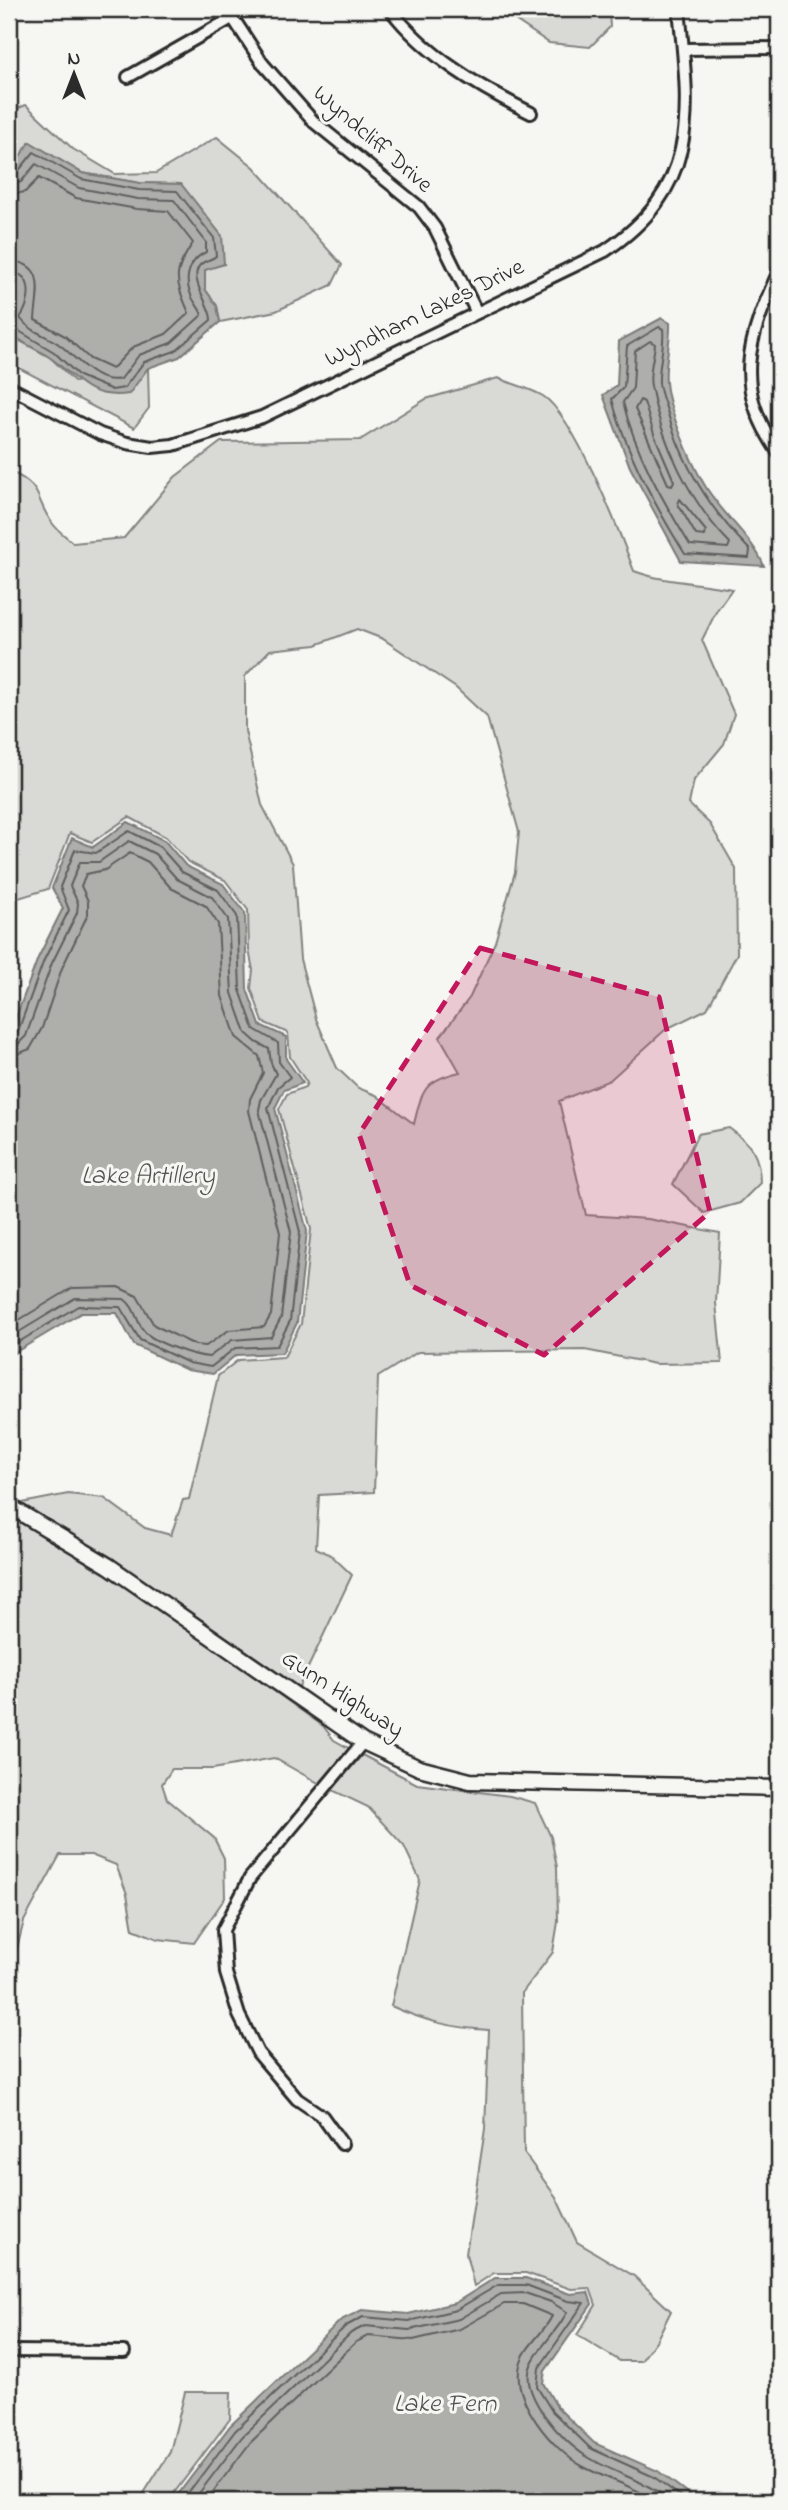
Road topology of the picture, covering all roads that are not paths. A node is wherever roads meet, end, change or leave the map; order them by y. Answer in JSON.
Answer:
{"nodes":[{"id":1,"x":390,"y":9,"type":"edge"},
{"id":2,"x":679,"y":9,"type":"edge"},
{"id":3,"x":230,"y":13,"type":"edge"},
{"id":4,"x":779,"y":48,"type":"edge"},
{"id":5,"x":683,"y":49,"type":"junction"},
{"id":6,"x":128,"y":78,"type":"dead end"},
{"id":7,"x":531,"y":113,"type":"dead end"},
{"id":8,"x":779,"y":271,"type":"edge"},
{"id":9,"x":477,"y":311,"type":"junction"},
{"id":10,"x":9,"y":387,"type":"edge"},
{"id":11,"x":779,"y":453,"type":"edge"},
{"id":12,"x":9,"y":1506,"type":"edge"},
{"id":13,"x":363,"y":1742,"type":"junction"},
{"id":14,"x":779,"y":1788,"type":"edge"},
{"id":15,"x":342,"y":2144,"type":"dead end"},
{"id":16,"x":9,"y":2351,"type":"edge"},
{"id":17,"x":124,"y":2352,"type":"dead end"}],
"edges":[{"from":1,"to":7,"type":"street"},
{"from":2,"to":5,"type":"street","name":"Wyndham Lakes Drive"},
{"from":3,"to":6,"type":"street"},
{"from":3,"to":9,"type":"street","name":"Wyndcliff Drive"},
{"from":4,"to":5,"type":"street"},
{"from":5,"to":9,"type":"street","name":"Wyndham Lakes Drive"},
{"from":8,"to":11,"type":"street"},
{"from":9,"to":10,"type":"street","name":"Wyndham Lakes Drive"},
{"from":12,"to":13,"type":"main road","name":"Gunn Highway"},
{"from":13,"to":14,"type":"main road","name":"Gunn Highway"},
{"from":13,"to":15,"type":"street"},
{"from":16,"to":17,"type":"street"}]}
